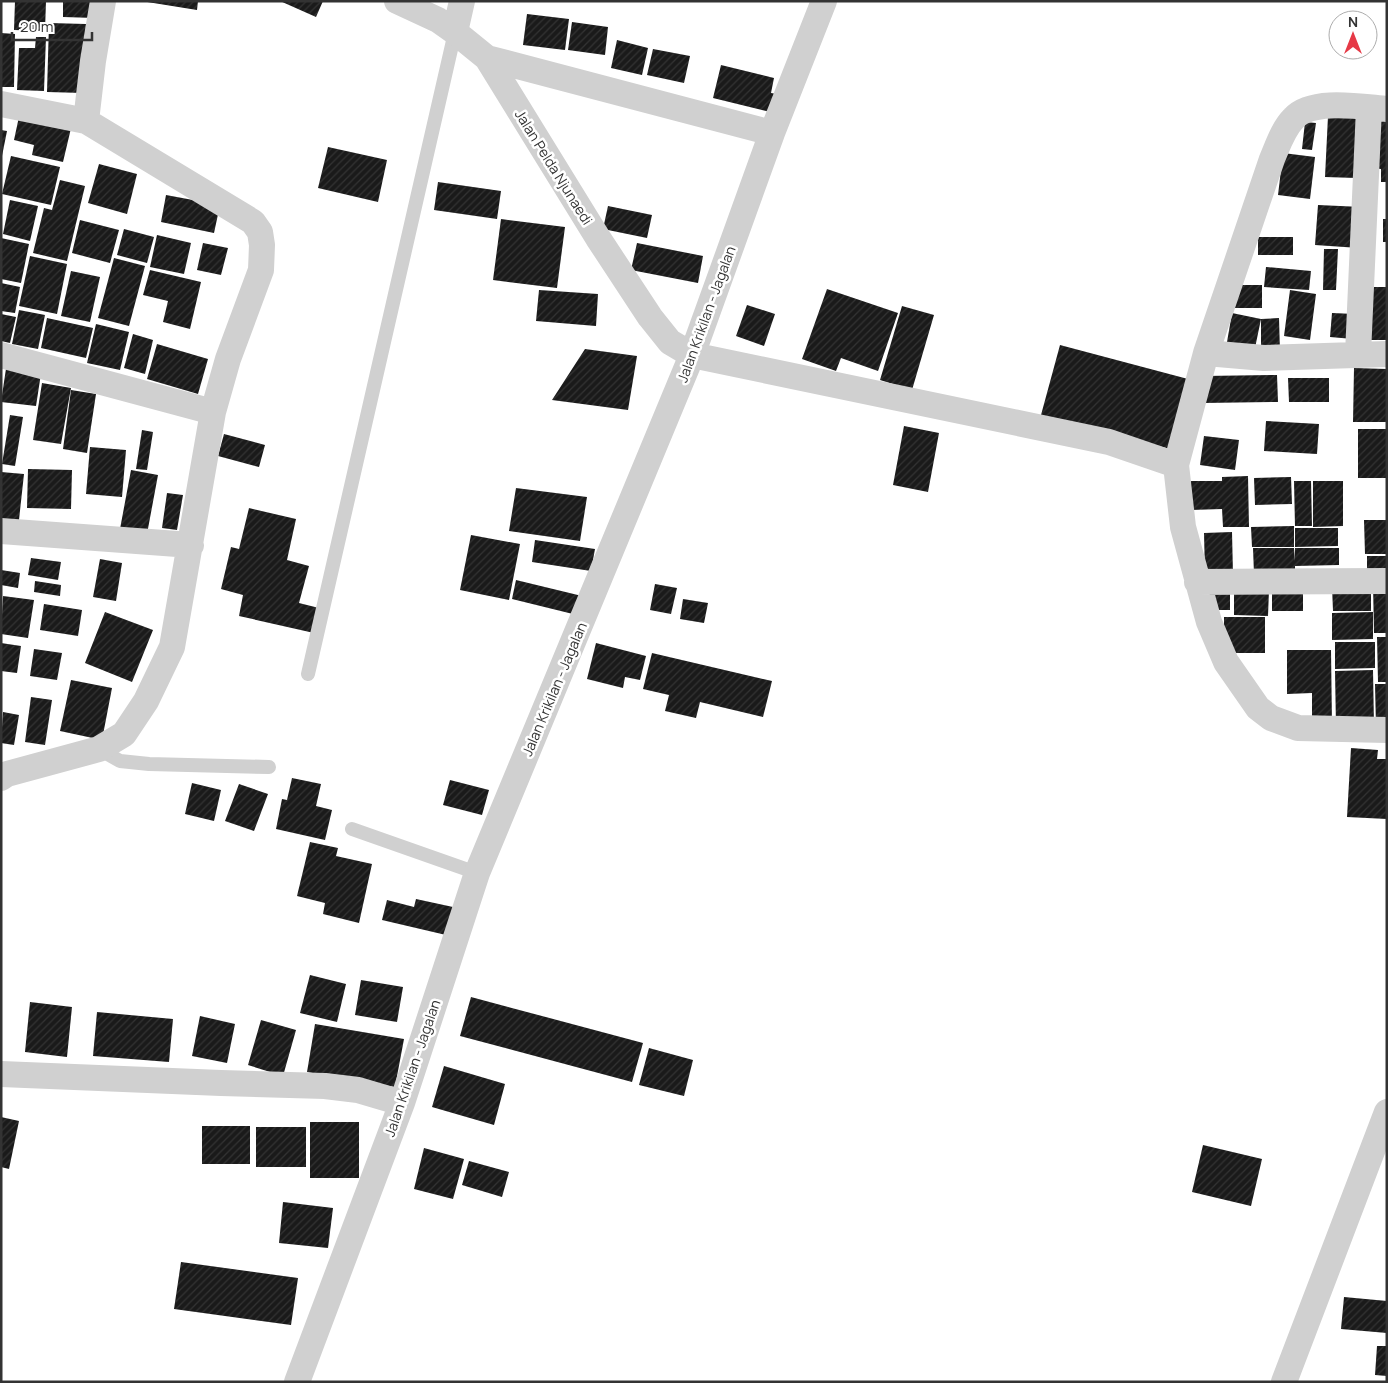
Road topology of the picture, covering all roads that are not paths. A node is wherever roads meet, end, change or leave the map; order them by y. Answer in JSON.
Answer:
{"nodes":[{"id":1,"x":102,"y":1,"type":"edge"},
{"id":2,"x":397,"y":1,"type":"edge"},
{"id":3,"x":462,"y":1,"type":"edge"},
{"id":4,"x":824,"y":1,"type":"edge"},
{"id":5,"x":455,"y":32,"type":"junction"},
{"id":6,"x":487,"y":58,"type":"junction"},
{"id":7,"x":1,"y":104,"type":"edge"},
{"id":8,"x":1378,"y":108,"type":"edge"},
{"id":9,"x":86,"y":121,"type":"junction"},
{"id":10,"x":772,"y":133,"type":"junction"},
{"id":11,"x":1206,"y":353,"type":"junction"},
{"id":12,"x":1358,"y":354,"type":"junction"},
{"id":13,"x":1387,"y":354,"type":"edge"},
{"id":14,"x":1,"y":355,"type":"edge"},
{"id":15,"x":692,"y":355,"type":"junction"},
{"id":16,"x":213,"y":412,"type":"junction"},
{"id":17,"x":1176,"y":465,"type":"junction"},
{"id":18,"x":1,"y":531,"type":"edge"},
{"id":19,"x":190,"y":545,"type":"junction"},
{"id":20,"x":1387,"y":581,"type":"edge"},
{"id":21,"x":1197,"y":582,"type":"junction"},
{"id":22,"x":308,"y":674,"type":"dead end"},
{"id":23,"x":1387,"y":730,"type":"edge"},
{"id":24,"x":99,"y":749,"type":"junction"},
{"id":25,"x":269,"y":767,"type":"dead end"},
{"id":26,"x":1,"y":778,"type":"edge"},
{"id":27,"x":352,"y":829,"type":"dead end"},
{"id":28,"x":477,"y":873,"type":"junction"},
{"id":29,"x":1,"y":1074,"type":"edge"},
{"id":30,"x":402,"y":1103,"type":"junction"},
{"id":31,"x":1387,"y":1112,"type":"edge"},
{"id":32,"x":297,"y":1382,"type":"edge"},
{"id":33,"x":1284,"y":1382,"type":"edge"}],
"edges":[{"from":1,"to":9,"type":"street"},
{"from":2,"to":5,"type":"street","name":"Jalan Pelda Njunaedi"},
{"from":3,"to":5,"type":"street"},
{"from":4,"to":10,"type":"street","name":"Jalan Krikilan - Jagalan"},
{"from":5,"to":6,"type":"street","name":"Jalan Pelda Njunaedi"},
{"from":5,"to":22,"type":"lane"},
{"from":6,"to":10,"type":"street"},
{"from":6,"to":15,"type":"street","name":"Jalan Pelda Njunaedi"},
{"from":7,"to":9,"type":"street"},
{"from":8,"to":11,"type":"street"},
{"from":8,"to":12,"type":"street"},
{"from":9,"to":16,"type":"street"},
{"from":10,"to":15,"type":"street","name":"Jalan Krikilan - Jagalan"},
{"from":11,"to":12,"type":"street"},
{"from":11,"to":17,"type":"street"},
{"from":12,"to":13,"type":"street"},
{"from":14,"to":16,"type":"street"},
{"from":15,"to":17,"type":"street","name":"Jalan Pelda Njunaedi"},
{"from":15,"to":28,"type":"street","name":"Jalan Krikilan - Jagalan"},
{"from":16,"to":19,"type":"street"},
{"from":17,"to":21,"type":"street"},
{"from":18,"to":19,"type":"street"},
{"from":19,"to":24,"type":"street"},
{"from":20,"to":21,"type":"street"},
{"from":21,"to":23,"type":"street"},
{"from":24,"to":25,"type":"lane"},
{"from":24,"to":26,"type":"street"},
{"from":27,"to":28,"type":"lane"},
{"from":28,"to":30,"type":"street","name":"Jalan Krikilan - Jagalan"},
{"from":29,"to":30,"type":"street"},
{"from":30,"to":32,"type":"street","name":"Jalan Krikilan - Jagalan"},
{"from":31,"to":33,"type":"street"}]}
